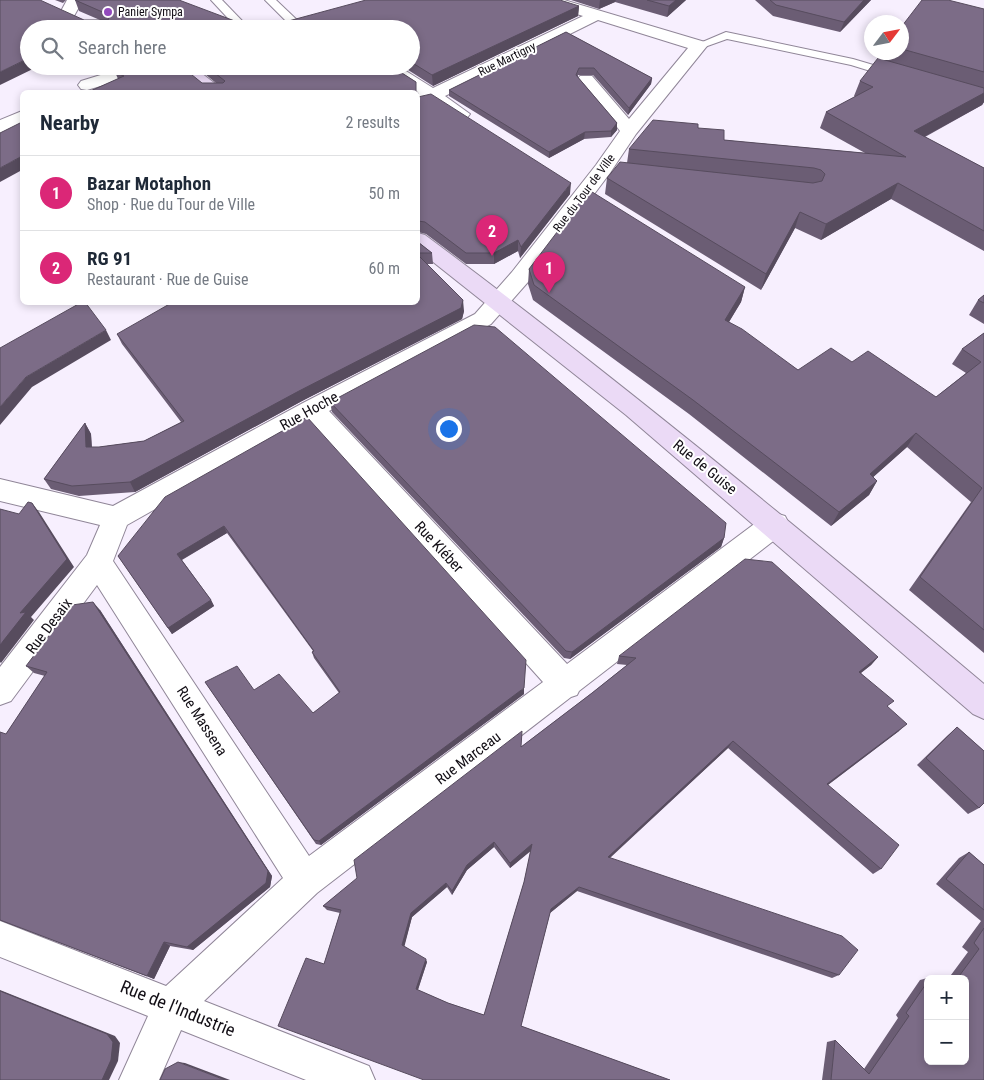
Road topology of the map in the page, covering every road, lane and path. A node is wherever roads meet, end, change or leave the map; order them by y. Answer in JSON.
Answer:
{"nodes":[{"id":1,"x":216,"y":0,"type":"edge"},
{"id":2,"x":270,"y":0,"type":"edge"},
{"id":3,"x":548,"y":0,"type":"edge"},
{"id":4,"x":53,"y":7,"type":"edge"},
{"id":5,"x":71,"y":7,"type":"edge"},
{"id":6,"x":597,"y":15,"type":"junction"},
{"id":7,"x":310,"y":17,"type":"edge"},
{"id":8,"x":85,"y":20,"type":"edge"},
{"id":9,"x":236,"y":20,"type":"edge"},
{"id":10,"x":283,"y":20,"type":"edge"},
{"id":11,"x":300,"y":20,"type":"edge"},
{"id":12,"x":699,"y":46,"type":"junction"},
{"id":13,"x":101,"y":75,"type":"edge"},
{"id":14,"x":120,"y":75,"type":"edge"},
{"id":15,"x":194,"y":75,"type":"edge"},
{"id":16,"x":397,"y":75,"type":"edge"},
{"id":17,"x":900,"y":76,"type":"edge"},
{"id":18,"x":586,"y":80,"type":"edge"},
{"id":19,"x":87,"y":85,"type":"junction"},
{"id":20,"x":76,"y":90,"type":"edge"},
{"id":21,"x":215,"y":90,"type":"edge"},
{"id":22,"x":414,"y":90,"type":"edge"},
{"id":23,"x":425,"y":99,"type":"edge"},
{"id":24,"x":20,"y":117,"type":"edge"},
{"id":25,"x":474,"y":122,"type":"edge"},
{"id":26,"x":0,"y":127,"type":"edge"},
{"id":27,"x":629,"y":131,"type":"junction"},
{"id":28,"x":603,"y":169,"type":"junction"},
{"id":29,"x":623,"y":171,"type":"edge"},
{"id":30,"x":566,"y":180,"type":"edge"},
{"id":31,"x":585,"y":192,"type":"junction"},
{"id":32,"x":604,"y":205,"type":"edge"},
{"id":33,"x":420,"y":242,"type":"edge"},
{"id":34,"x":499,"y":301,"type":"junction"},
{"id":35,"x":312,"y":409,"type":"junction"},
{"id":36,"x":0,"y":490,"type":"edge"},
{"id":37,"x":116,"y":518,"type":"junction"},
{"id":38,"x":775,"y":524,"type":"junction"},
{"id":39,"x":98,"y":562,"type":"junction"},
{"id":40,"x":566,"y":685,"type":"junction"},
{"id":41,"x":0,"y":691,"type":"edge"},
{"id":42,"x":984,"y":704,"type":"edge"},
{"id":43,"x":305,"y":881,"type":"junction"},
{"id":44,"x":0,"y":939,"type":"edge"},
{"id":45,"x":172,"y":1006,"type":"junction"},
{"id":46,"x":139,"y":1080,"type":"edge"},
{"id":47,"x":355,"y":1080,"type":"edge"}],
"edges":[{"from":1,"to":9,"type":"lane"},
{"from":2,"to":10,"type":"lane"},
{"from":3,"to":6,"type":"street"},
{"from":4,"to":5,"type":"main road"},
{"from":5,"to":8,"type":"main road"},
{"from":6,"to":12,"type":"street"},
{"from":6,"to":23,"type":"street","name":"Rue Martigny"},
{"from":7,"to":11,"type":"street"},
{"from":12,"to":17,"type":"lane"},
{"from":12,"to":27,"type":"street","name":"Rue du Tour de Ville"},
{"from":13,"to":19,"type":"street"},
{"from":14,"to":19,"type":"street"},
{"from":15,"to":21,"type":"main road"},
{"from":16,"to":22,"type":"street"},
{"from":18,"to":27,"type":"street"},
{"from":19,"to":20,"type":"street"},
{"from":23,"to":25,"type":"street"},
{"from":24,"to":26,"type":"street"},
{"from":27,"to":28,"type":"street","name":"Rue du Tour de Ville"},
{"from":28,"to":29,"type":"street"},
{"from":28,"to":31,"type":"street","name":"Rue du Tour de Ville"},
{"from":30,"to":31,"type":"street"},
{"from":31,"to":32,"type":"street"},
{"from":31,"to":34,"type":"street","name":"Rue du Tour de Ville"},
{"from":33,"to":34,"type":"main road","name":"Rue de Guise"},
{"from":34,"to":35,"type":"street","name":"Rue Hoche"},
{"from":34,"to":38,"type":"main road","name":"Rue de Guise"},
{"from":35,"to":37,"type":"street","name":"Rue Hoche"},
{"from":35,"to":40,"type":"street","name":"Rue Kléber"},
{"from":36,"to":37,"type":"street"},
{"from":37,"to":39,"type":"street","name":"Rue Desaix"},
{"from":38,"to":40,"type":"street","name":"Rue Marceau"},
{"from":38,"to":42,"type":"main road","name":"Rue de Guise"},
{"from":39,"to":41,"type":"street","name":"Rue Desaix"},
{"from":39,"to":43,"type":"street","name":"Rue Massena"},
{"from":40,"to":43,"type":"street","name":"Rue Marceau"},
{"from":43,"to":45,"type":"street","name":"Rue Marceau"},
{"from":44,"to":45,"type":"street","name":"Rue de l'Industrie"},
{"from":45,"to":46,"type":"street"},
{"from":45,"to":47,"type":"street","name":"Rue de l'Industrie"}]}
